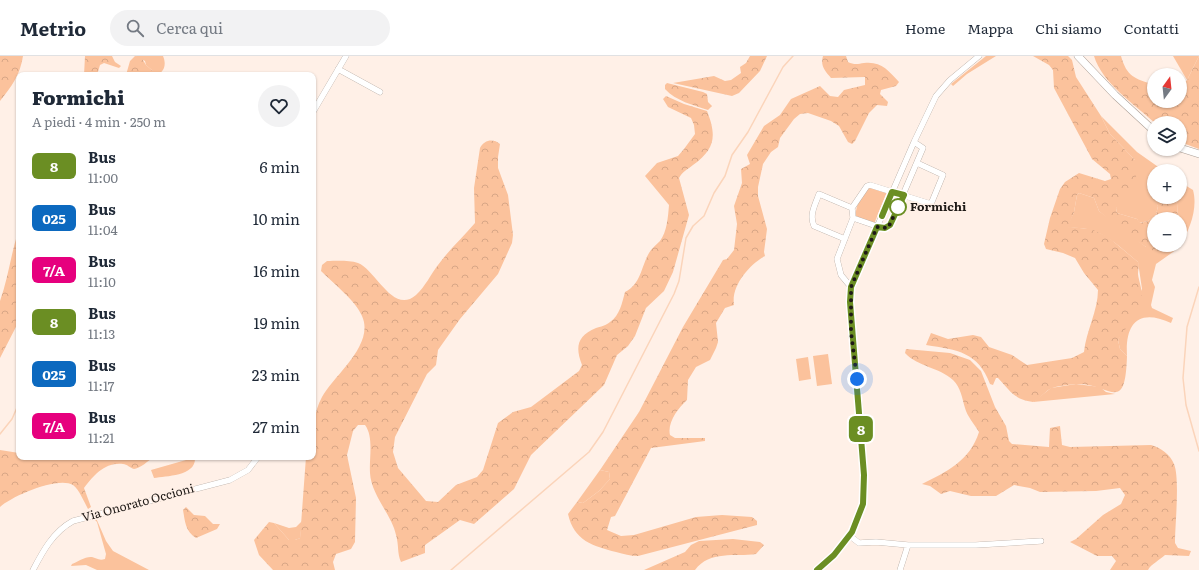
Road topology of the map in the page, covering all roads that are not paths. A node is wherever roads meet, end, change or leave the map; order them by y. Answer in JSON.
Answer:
{"nodes":[{"id":1,"x":346,"y":56,"type":"edge"},
{"id":2,"x":979,"y":56,"type":"edge"},
{"id":3,"x":1078,"y":56,"type":"edge"},
{"id":4,"x":338,"y":68,"type":"junction"},
{"id":5,"x":380,"y":92,"type":"dead end"},
{"id":6,"x":316,"y":107,"type":"edge"},
{"id":7,"x":1147,"y":125,"type":"edge"},
{"id":8,"x":914,"y":142,"type":"junction"},
{"id":9,"x":1187,"y":150,"type":"edge"},
{"id":10,"x":1199,"y":154,"type":"edge"},
{"id":11,"x":917,"y":163,"type":"junction"},
{"id":12,"x":892,"y":192,"type":"junction"},
{"id":13,"x":904,"y":195,"type":"junction"},
{"id":14,"x":852,"y":208,"type":"junction"},
{"id":15,"x":853,"y":218,"type":"junction"},
{"id":16,"x":877,"y":227,"type":"junction"},
{"id":17,"x":845,"y":238,"type":"junction"},
{"id":18,"x":851,"y":287,"type":"junction"},
{"id":19,"x":256,"y":460,"type":"edge"},
{"id":20,"x":850,"y":536,"type":"junction"},
{"id":21,"x":1041,"y":541,"type":"dead end"},
{"id":22,"x":908,"y":544,"type":"junction"},
{"id":23,"x":32,"y":570,"type":"edge"},
{"id":24,"x":818,"y":570,"type":"edge"},
{"id":25,"x":900,"y":570,"type":"edge"}],
"edges":[{"from":1,"to":4,"type":"street"},
{"from":2,"to":8,"type":"street"},
{"from":3,"to":7,"type":"street"},
{"from":4,"to":5,"type":"street"},
{"from":4,"to":6,"type":"street"},
{"from":8,"to":11,"type":"street"},
{"from":8,"to":12,"type":"street"},
{"from":9,"to":10,"type":"street"},
{"from":11,"to":13,"type":"street"},
{"from":11,"to":13,"type":"street"},
{"from":12,"to":13,"type":"street"},
{"from":12,"to":14,"type":"street"},
{"from":12,"to":16,"type":"street"},
{"from":13,"to":16,"type":"street"},
{"from":14,"to":15,"type":"street"},
{"from":14,"to":17,"type":"street"},
{"from":15,"to":16,"type":"street"},
{"from":15,"to":17,"type":"street"},
{"from":16,"to":18,"type":"street"},
{"from":17,"to":18,"type":"street"},
{"from":18,"to":20,"type":"street"},
{"from":19,"to":23,"type":"street","name":"Via Onorato Occioni"},
{"from":20,"to":22,"type":"street"},
{"from":20,"to":24,"type":"street"},
{"from":21,"to":22,"type":"street"},
{"from":22,"to":25,"type":"street"}]}
